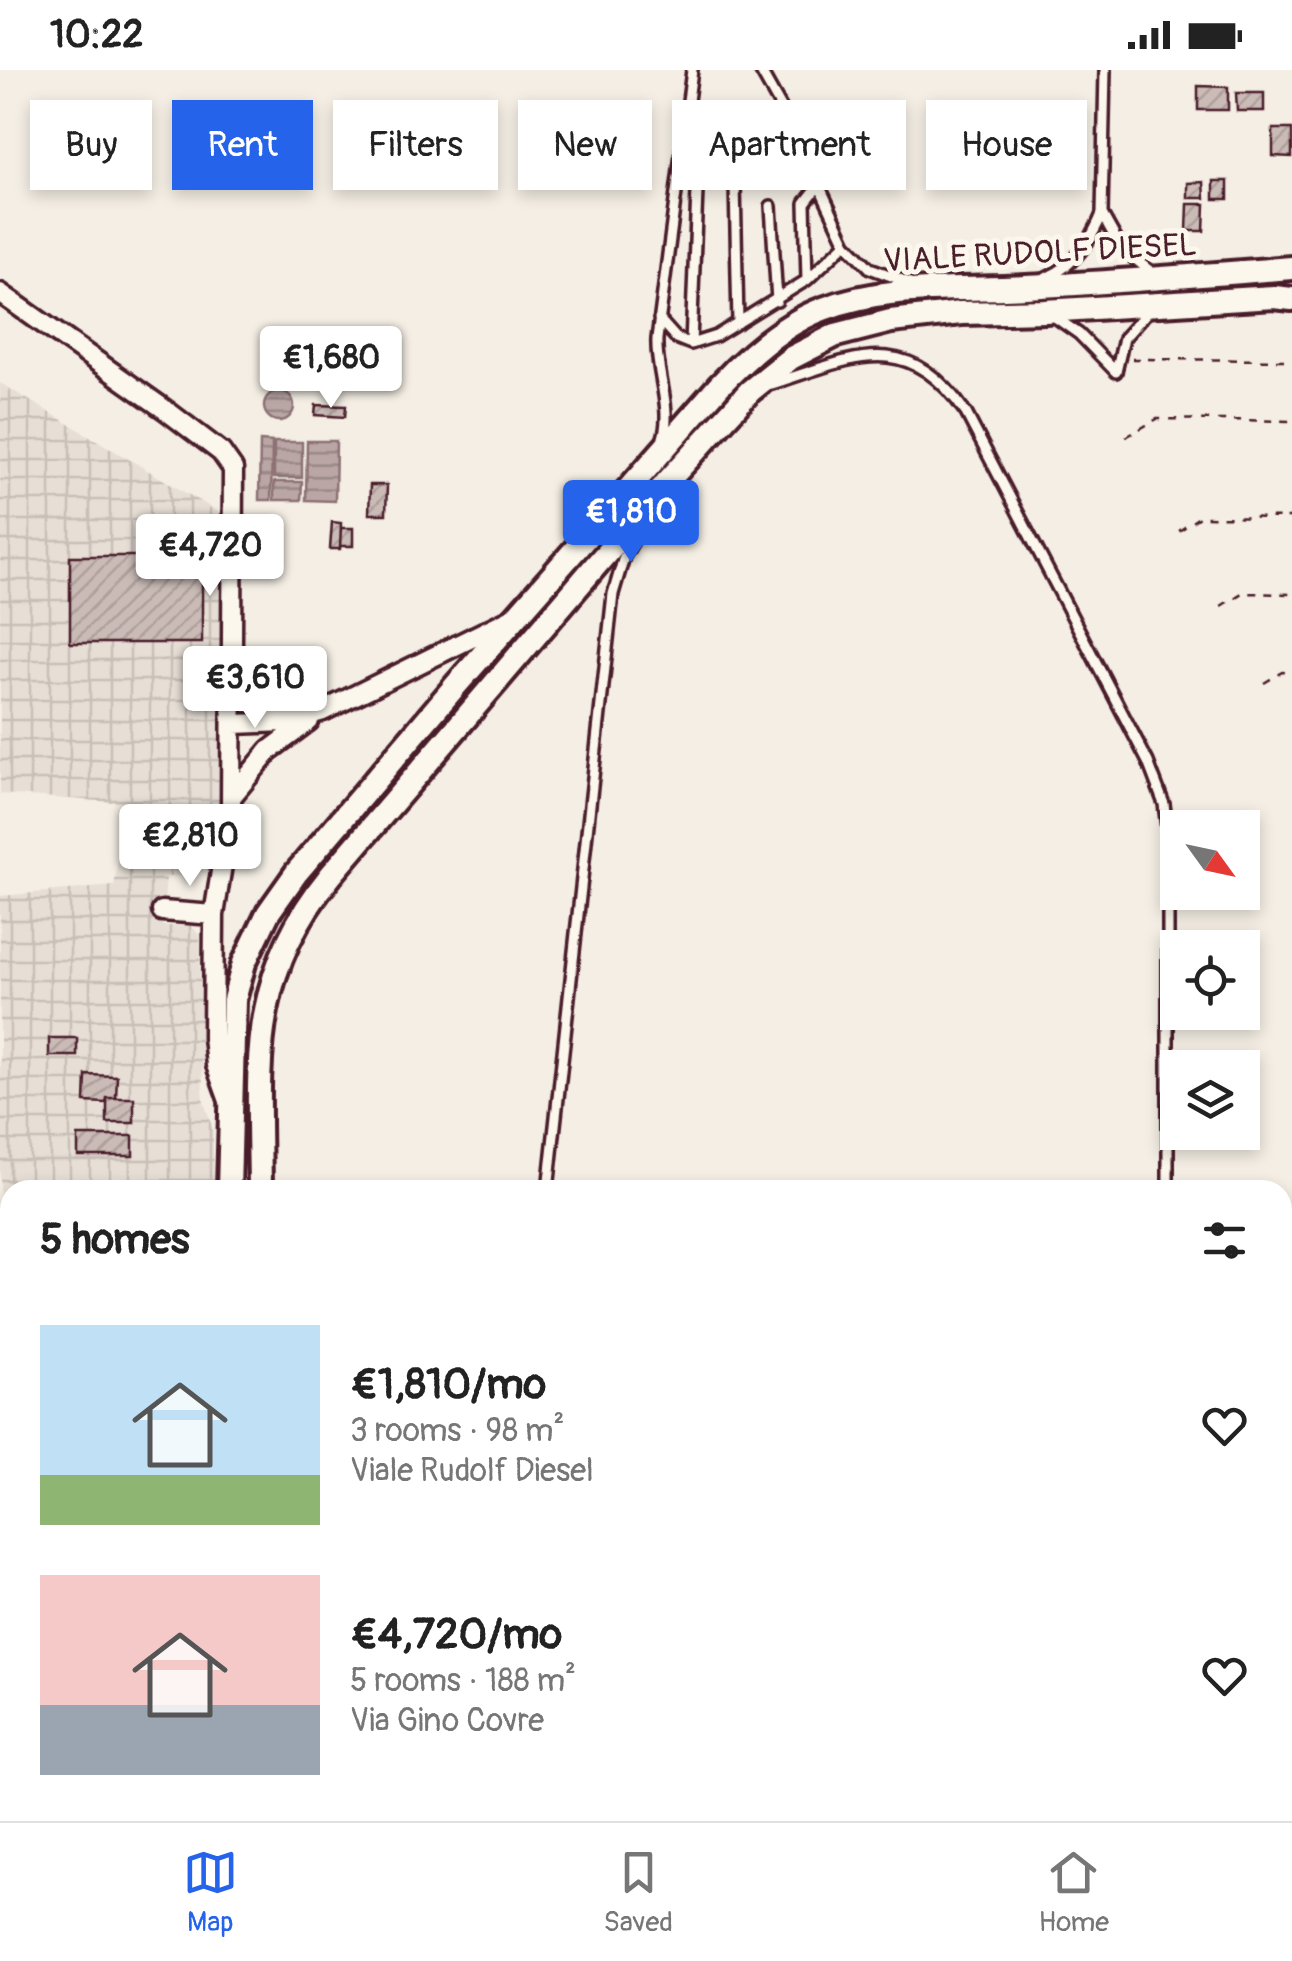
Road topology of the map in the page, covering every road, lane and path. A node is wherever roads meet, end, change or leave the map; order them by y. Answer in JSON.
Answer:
{"nodes":[{"id":1,"x":692,"y":70,"type":"edge"},
{"id":2,"x":760,"y":70,"type":"edge"},
{"id":3,"x":1104,"y":70,"type":"edge"},
{"id":4,"x":775,"y":100,"type":"edge"},
{"id":5,"x":697,"y":190,"type":"edge"},
{"id":6,"x":735,"y":190,"type":"edge"},
{"id":7,"x":815,"y":190,"type":"edge"},
{"id":8,"x":821,"y":190,"type":"edge"},
{"id":9,"x":770,"y":206,"type":"dead end"},
{"id":10,"x":1102,"y":214,"type":"junction"},
{"id":11,"x":846,"y":243,"type":"junction"},
{"id":12,"x":1292,"y":268,"type":"edge"},
{"id":13,"x":1201,"y":276,"type":"junction"},
{"id":14,"x":808,"y":280,"type":"junction"},
{"id":15,"x":927,"y":288,"type":"junction"},
{"id":16,"x":1021,"y":288,"type":"junction"},
{"id":17,"x":0,"y":292,"type":"edge"},
{"id":18,"x":1292,"y":299,"type":"edge"},
{"id":19,"x":777,"y":301,"type":"junction"},
{"id":20,"x":1155,"y":304,"type":"junction"},
{"id":21,"x":1045,"y":312,"type":"junction"},
{"id":22,"x":659,"y":320,"type":"junction"},
{"id":23,"x":738,"y":323,"type":"junction"},
{"id":24,"x":691,"y":344,"type":"junction"},
{"id":25,"x":1118,"y":358,"type":"junction"},
{"id":26,"x":1292,"y":360,"type":"edge"},
{"id":27,"x":750,"y":391,"type":"junction"},
{"id":28,"x":1292,"y":420,"type":"edge"},
{"id":29,"x":1126,"y":437,"type":"dead end"},
{"id":30,"x":639,"y":476,"type":"junction"},
{"id":31,"x":668,"y":481,"type":"junction"},
{"id":32,"x":1292,"y":518,"type":"edge"},
{"id":33,"x":1179,"y":531,"type":"dead end"},
{"id":34,"x":1292,"y":594,"type":"edge"},
{"id":35,"x":1221,"y":606,"type":"dead end"},
{"id":36,"x":517,"y":615,"type":"junction"},
{"id":37,"x":234,"y":669,"type":"junction"},
{"id":38,"x":1292,"y":672,"type":"edge"},
{"id":39,"x":1264,"y":683,"type":"dead end"},
{"id":40,"x":324,"y":711,"type":"junction"},
{"id":41,"x":234,"y":724,"type":"junction"},
{"id":42,"x":232,"y":797,"type":"junction"},
{"id":43,"x":162,"y":911,"type":"dead end"},
{"id":44,"x":214,"y":915,"type":"junction"},
{"id":45,"x":231,"y":1107,"type":"junction"},
{"id":46,"x":229,"y":1180,"type":"edge"},
{"id":47,"x":260,"y":1180,"type":"edge"},
{"id":48,"x":549,"y":1180,"type":"edge"},
{"id":49,"x":1168,"y":1180,"type":"edge"}],
"edges":[{"from":1,"to":22,"type":"lane"},
{"from":2,"to":4,"type":"lane"},
{"from":3,"to":10,"type":"lane"},
{"from":5,"to":24,"type":"lane"},
{"from":6,"to":23,"type":"lane"},
{"from":7,"to":14,"type":"lane"},
{"from":8,"to":11,"type":"lane"},
{"from":9,"to":19,"type":"lane"},
{"from":10,"to":13,"type":"lane"},
{"from":10,"to":16,"type":"lane"},
{"from":11,"to":14,"type":"lane"},
{"from":11,"to":15,"type":"lane"},
{"from":12,"to":13,"type":"street","name":"VIALE RUDOLF DIESEL"},
{"from":13,"to":16,"type":"street","name":"VIALE RUDOLF DIESEL"},
{"from":14,"to":19,"type":"lane"},
{"from":15,"to":16,"type":"street","name":"VIALE RUDOLF DIESEL"},
{"from":15,"to":30,"type":"street","name":"VIALE RUDOLF DIESEL"},
{"from":17,"to":37,"type":"street"},
{"from":18,"to":20,"type":"street","name":"VIALE RUDOLF DIESEL"},
{"from":19,"to":23,"type":"lane"},
{"from":20,"to":21,"type":"street","name":"VIALE RUDOLF DIESEL"},
{"from":20,"to":25,"type":"lane"},
{"from":21,"to":25,"type":"lane"},
{"from":21,"to":27,"type":"street","name":"VIALE RUDOLF DIESEL"},
{"from":22,"to":24,"type":"lane"},
{"from":22,"to":30,"type":"lane"},
{"from":23,"to":24,"type":"lane"},
{"from":25,"to":26,"type":"path"},
{"from":27,"to":31,"type":"street","name":"VIALE RUDOLF DIESEL"},
{"from":27,"to":49,"type":"lane"},
{"from":28,"to":29,"type":"path"},
{"from":30,"to":36,"type":"street","name":"VIALE RUDOLF DIESEL"},
{"from":31,"to":47,"type":"street","name":"VIALE RUDOLF DIESEL"},
{"from":31,"to":48,"type":"lane"},
{"from":32,"to":33,"type":"path"},
{"from":34,"to":35,"type":"path"},
{"from":36,"to":40,"type":"street"},
{"from":36,"to":45,"type":"street","name":"VIALE RUDOLF DIESEL"},
{"from":37,"to":40,"type":"street"},
{"from":37,"to":41,"type":"street"},
{"from":38,"to":39,"type":"path"},
{"from":40,"to":41,"type":"street"},
{"from":40,"to":42,"type":"street"},
{"from":41,"to":42,"type":"street"},
{"from":42,"to":44,"type":"street"},
{"from":43,"to":44,"type":"street"},
{"from":44,"to":45,"type":"street"},
{"from":45,"to":46,"type":"street","name":"VIALE RUDOLF DIESEL"}]}
